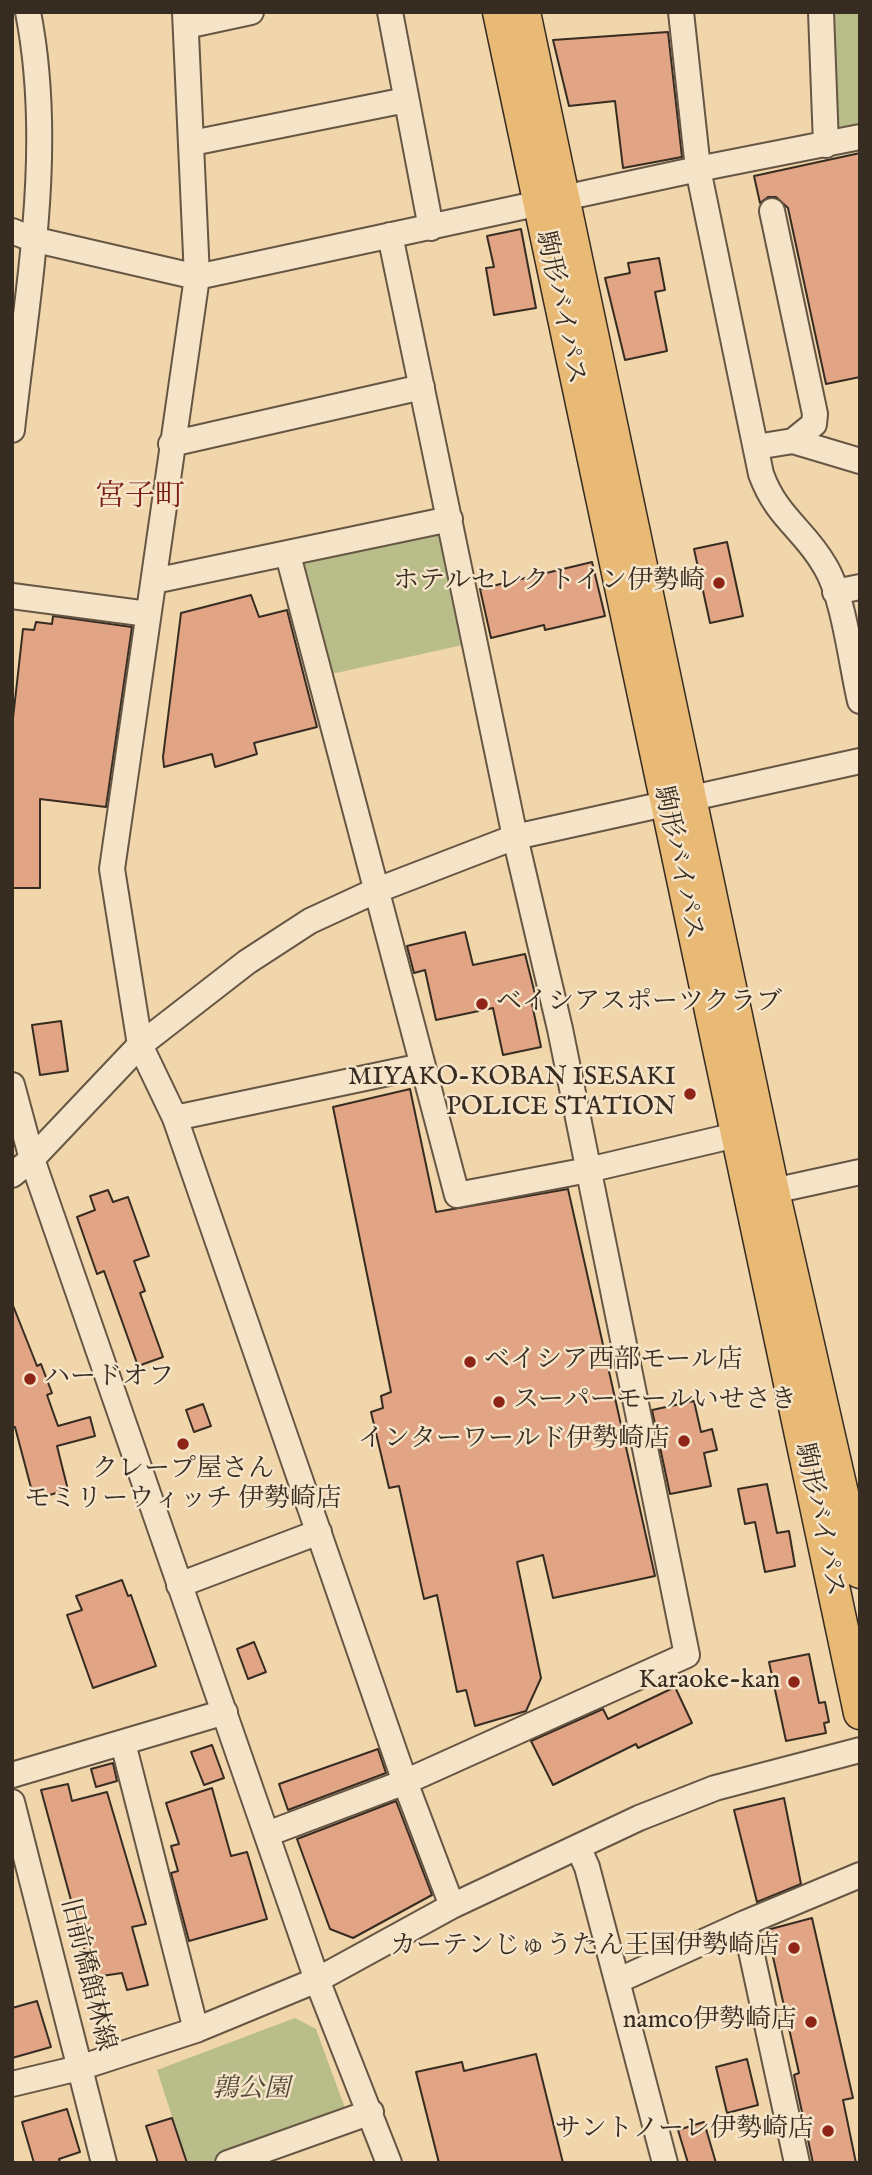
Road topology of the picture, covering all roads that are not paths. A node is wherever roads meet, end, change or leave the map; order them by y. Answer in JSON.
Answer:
{"nodes":[{"id":1,"x":28,"y":12,"type":"edge"},
{"id":2,"x":251,"y":12,"type":"edge"},
{"id":3,"x":390,"y":12,"type":"edge"},
{"id":4,"x":499,"y":12,"type":"edge"},
{"id":5,"x":524,"y":12,"type":"edge"},
{"id":6,"x":681,"y":12,"type":"edge"},
{"id":7,"x":821,"y":12,"type":"edge"},
{"id":8,"x":186,"y":19,"type":"edge"},
{"id":9,"x":406,"y":100,"type":"junction"},
{"id":10,"x":860,"y":137,"type":"edge"},
{"id":11,"x":191,"y":143,"type":"junction"},
{"id":12,"x":826,"y":145,"type":"junction"},
{"id":13,"x":698,"y":169,"type":"junction"},
{"id":14,"x":550,"y":201,"type":"junction"},
{"id":15,"x":772,"y":211,"type":"dead end"},
{"id":16,"x":431,"y":228,"type":"junction"},
{"id":17,"x":22,"y":235,"type":"edge"},
{"id":18,"x":390,"y":235,"type":"junction"},
{"id":19,"x":197,"y":277,"type":"junction"},
{"id":20,"x":17,"y":347,"type":"edge"},
{"id":21,"x":422,"y":387,"type":"junction"},
{"id":22,"x":12,"y":430,"type":"edge"},
{"id":23,"x":793,"y":440,"type":"junction"},
{"id":24,"x":172,"y":443,"type":"junction"},
{"id":25,"x":756,"y":447,"type":"junction"},
{"id":26,"x":860,"y":460,"type":"edge"},
{"id":27,"x":450,"y":519,"type":"junction"},
{"id":28,"x":288,"y":555,"type":"junction"},
{"id":29,"x":154,"y":582,"type":"junction"},
{"id":30,"x":860,"y":587,"type":"edge"},
{"id":31,"x":835,"y":592,"type":"junction"},
{"id":32,"x":12,"y":596,"type":"edge"},
{"id":33,"x":148,"y":614,"type":"junction"},
{"id":34,"x":860,"y":701,"type":"edge"},
{"id":35,"x":860,"y":761,"type":"edge"},
{"id":36,"x":677,"y":801,"type":"junction"},
{"id":37,"x":515,"y":836,"type":"junction"},
{"id":38,"x":375,"y":891,"type":"junction"},
{"id":39,"x":140,"y":1045,"type":"junction"},
{"id":40,"x":422,"y":1066,"type":"junction"},
{"id":41,"x":12,"y":1085,"type":"edge"},
{"id":42,"x":174,"y":1118,"type":"junction"},
{"id":43,"x":736,"y":1135,"type":"junction"},
{"id":44,"x":32,"y":1159,"type":"junction"},
{"id":45,"x":588,"y":1170,"type":"junction"},
{"id":46,"x":860,"y":1172,"type":"edge"},
{"id":47,"x":12,"y":1175,"type":"edge"},
{"id":48,"x":773,"y":1191,"type":"junction"},
{"id":49,"x":319,"y":1532,"type":"junction"},
{"id":50,"x":860,"y":1572,"type":"edge"},
{"id":51,"x":179,"y":1584,"type":"junction"},
{"id":52,"x":225,"y":1713,"type":"junction"},
{"id":53,"x":860,"y":1713,"type":"edge"},
{"id":54,"x":123,"y":1743,"type":"junction"},
{"id":55,"x":860,"y":1750,"type":"edge"},
{"id":56,"x":12,"y":1775,"type":"edge"},
{"id":57,"x":405,"y":1782,"type":"junction"},
{"id":58,"x":12,"y":1802,"type":"edge"},
{"id":59,"x":267,"y":1834,"type":"junction"},
{"id":60,"x":578,"y":1847,"type":"junction"},
{"id":61,"x":860,"y":1875,"type":"edge"},
{"id":62,"x":452,"y":1906,"type":"junction"},
{"id":63,"x":745,"y":1923,"type":"junction"},
{"id":64,"x":317,"y":1980,"type":"junction"},
{"id":65,"x":617,"y":1981,"type":"junction"},
{"id":66,"x":196,"y":2030,"type":"junction"},
{"id":67,"x":79,"y":2068,"type":"junction"},
{"id":68,"x":12,"y":2084,"type":"edge"},
{"id":69,"x":371,"y":2112,"type":"junction"},
{"id":70,"x":233,"y":2162,"type":"edge"},
{"id":71,"x":104,"y":2163,"type":"edge"},
{"id":72,"x":390,"y":2163,"type":"edge"},
{"id":73,"x":665,"y":2163,"type":"edge"},
{"id":74,"x":797,"y":2163,"type":"edge"}],
"edges":[{"from":1,"to":17,"type":"street"},
{"from":2,"to":8,"type":"street"},
{"from":3,"to":9,"type":"street"},
{"from":4,"to":14,"type":"main road","name":"駒形バイパス"},
{"from":5,"to":14,"type":"main road","name":"駒形バイパス"},
{"from":6,"to":13,"type":"street"},
{"from":7,"to":12,"type":"street"},
{"from":8,"to":11,"type":"street"},
{"from":9,"to":11,"type":"street"},
{"from":9,"to":16,"type":"street"},
{"from":10,"to":12,"type":"street"},
{"from":11,"to":19,"type":"street"},
{"from":12,"to":13,"type":"street"},
{"from":13,"to":14,"type":"street"},
{"from":13,"to":25,"type":"street"},
{"from":14,"to":16,"type":"street"},
{"from":14,"to":36,"type":"main road","name":"駒形バイパス"},
{"from":15,"to":23,"type":"street"},
{"from":16,"to":18,"type":"street"},
{"from":17,"to":19,"type":"street"},
{"from":17,"to":20,"type":"street"},
{"from":18,"to":19,"type":"street"},
{"from":18,"to":21,"type":"street"},
{"from":19,"to":24,"type":"street"},
{"from":20,"to":22,"type":"street"},
{"from":21,"to":24,"type":"street"},
{"from":21,"to":27,"type":"street"},
{"from":23,"to":25,"type":"street"},
{"from":23,"to":26,"type":"street"},
{"from":24,"to":29,"type":"street"},
{"from":25,"to":31,"type":"street"},
{"from":27,"to":28,"type":"street"},
{"from":27,"to":37,"type":"street"},
{"from":28,"to":29,"type":"street"},
{"from":28,"to":38,"type":"street"},
{"from":29,"to":33,"type":"street"},
{"from":30,"to":31,"type":"street"},
{"from":31,"to":34,"type":"street"},
{"from":32,"to":33,"type":"street"},
{"from":33,"to":39,"type":"street"},
{"from":35,"to":36,"type":"street"},
{"from":36,"to":37,"type":"street"},
{"from":36,"to":43,"type":"main road","name":"駒形バイパス"},
{"from":36,"to":48,"type":"main road","name":"駒形バイパス"},
{"from":37,"to":38,"type":"street"},
{"from":37,"to":45,"type":"street"},
{"from":38,"to":39,"type":"street"},
{"from":38,"to":40,"type":"street"},
{"from":39,"to":42,"type":"street"},
{"from":39,"to":44,"type":"street"},
{"from":40,"to":42,"type":"street"},
{"from":40,"to":45,"type":"street"},
{"from":41,"to":44,"type":"street"},
{"from":42,"to":49,"type":"street"},
{"from":43,"to":45,"type":"street"},
{"from":43,"to":53,"type":"main road","name":"駒形バイパス"},
{"from":44,"to":47,"type":"street"},
{"from":44,"to":51,"type":"street"},
{"from":45,"to":57,"type":"street"},
{"from":46,"to":48,"type":"street"},
{"from":48,"to":50,"type":"main road","name":"駒形バイパス"},
{"from":49,"to":51,"type":"street"},
{"from":49,"to":57,"type":"street"},
{"from":51,"to":52,"type":"street"},
{"from":52,"to":54,"type":"street"},
{"from":52,"to":59,"type":"street"},
{"from":54,"to":56,"type":"street"},
{"from":54,"to":66,"type":"street"},
{"from":55,"to":60,"type":"street"},
{"from":57,"to":59,"type":"street"},
{"from":57,"to":62,"type":"street"},
{"from":58,"to":67,"type":"street","name":"旧前橋館林線"},
{"from":59,"to":64,"type":"street"},
{"from":60,"to":62,"type":"street"},
{"from":60,"to":65,"type":"street"},
{"from":61,"to":63,"type":"street"},
{"from":62,"to":64,"type":"street"},
{"from":63,"to":65,"type":"street"},
{"from":63,"to":74,"type":"street"},
{"from":64,"to":66,"type":"street"},
{"from":64,"to":69,"type":"street"},
{"from":65,"to":73,"type":"street"},
{"from":66,"to":67,"type":"street"},
{"from":67,"to":68,"type":"street"},
{"from":67,"to":71,"type":"street","name":"旧前橋館林線"},
{"from":69,"to":70,"type":"street"},
{"from":69,"to":72,"type":"street"}]}
